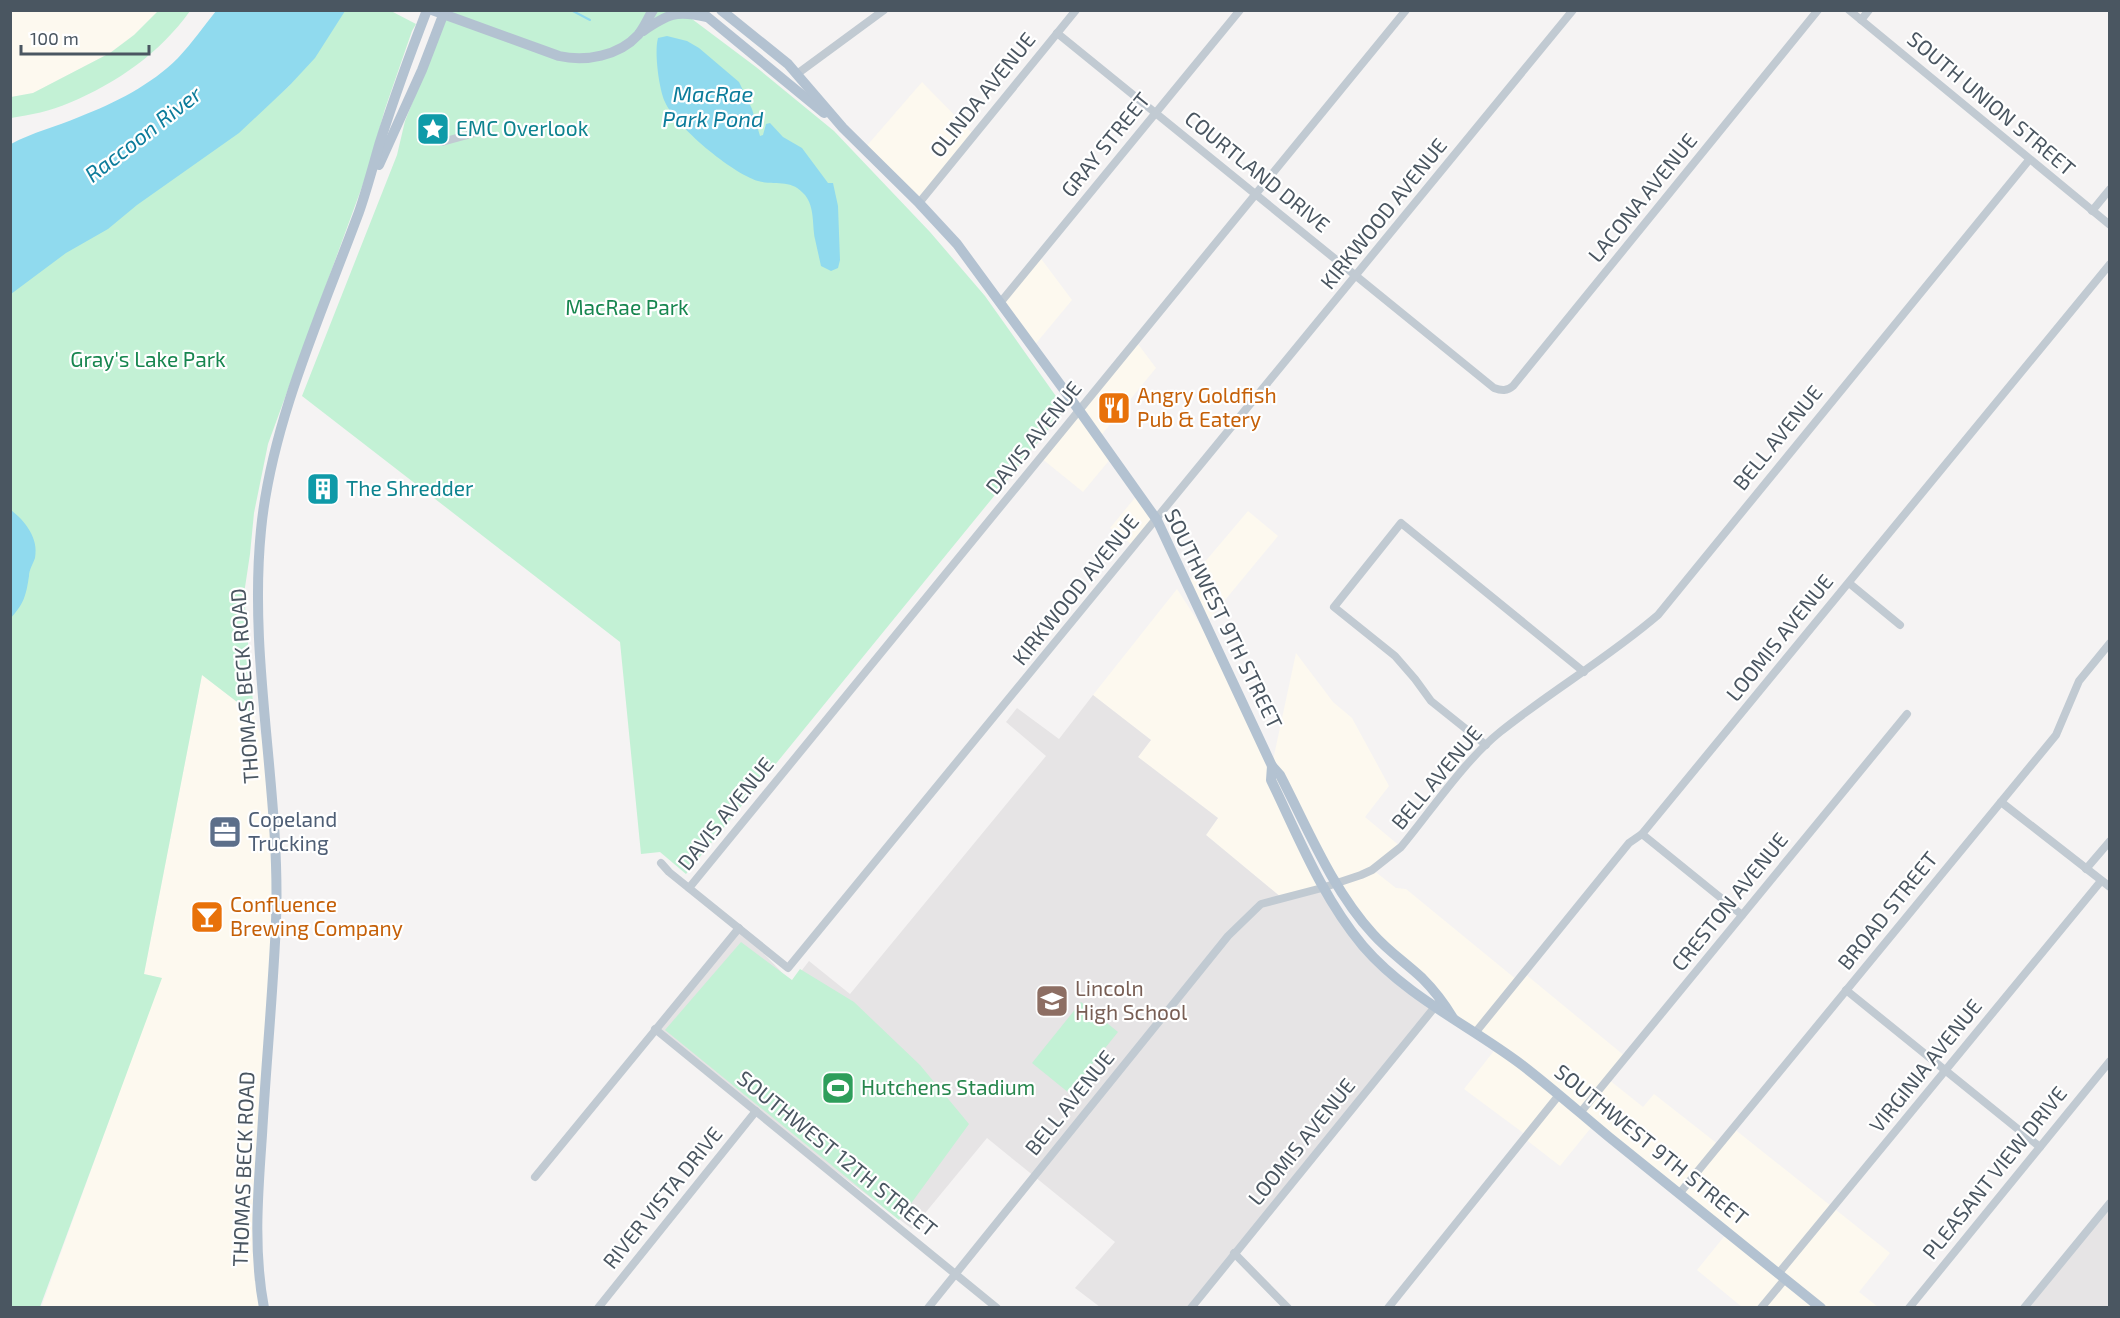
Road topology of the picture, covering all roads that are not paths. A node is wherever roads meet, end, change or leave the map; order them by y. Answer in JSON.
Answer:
{"nodes":[{"id":1,"x":427,"y":10,"type":"edge"},
{"id":2,"x":432,"y":10,"type":"edge"},
{"id":3,"x":653,"y":10,"type":"edge"},
{"id":4,"x":699,"y":10,"type":"edge"},
{"id":5,"x":721,"y":10,"type":"edge"},
{"id":6,"x":884,"y":10,"type":"edge"},
{"id":7,"x":1076,"y":10,"type":"edge"},
{"id":8,"x":1240,"y":10,"type":"edge"},
{"id":9,"x":1406,"y":10,"type":"edge"},
{"id":10,"x":1573,"y":10,"type":"edge"},
{"id":11,"x":1818,"y":10,"type":"edge"},
{"id":12,"x":1849,"y":10,"type":"edge"},
{"id":13,"x":1869,"y":10,"type":"edge"},
{"id":14,"x":444,"y":13,"type":"edge"},
{"id":15,"x":1861,"y":20,"type":"junction"},
{"id":16,"x":726,"y":31,"type":"junction"},
{"id":17,"x":1057,"y":33,"type":"junction"},
{"id":18,"x":638,"y":35,"type":"junction"},
{"id":19,"x":797,"y":74,"type":"junction"},
{"id":20,"x":1156,"y":113,"type":"junction"},
{"id":21,"x":843,"y":128,"type":"junction"},
{"id":22,"x":482,"y":132,"type":"dead end"},
{"id":23,"x":442,"y":142,"type":"dead end"},
{"id":24,"x":2030,"y":160,"type":"junction"},
{"id":25,"x":368,"y":186,"type":"junction"},
{"id":26,"x":2109,"y":189,"type":"edge"},
{"id":27,"x":1256,"y":194,"type":"junction"},
{"id":28,"x":919,"y":203,"type":"junction"},
{"id":29,"x":2092,"y":211,"type":"junction"},
{"id":30,"x":2109,"y":225,"type":"edge"},
{"id":31,"x":2109,"y":264,"type":"edge"},
{"id":32,"x":1356,"y":276,"type":"junction"},
{"id":33,"x":1000,"y":303,"type":"junction"},
{"id":34,"x":1489,"y":383,"type":"joint"},
{"id":35,"x":1079,"y":411,"type":"junction"},
{"id":36,"x":1157,"y":520,"type":"junction"},
{"id":37,"x":1849,"y":583,"type":"junction"},
{"id":38,"x":1900,"y":625,"type":"dead end"},
{"id":39,"x":2109,"y":643,"type":"edge"},
{"id":40,"x":1584,"y":672,"type":"junction"},
{"id":41,"x":1907,"y":714,"type":"dead end"},
{"id":42,"x":1486,"y":745,"type":"junction"},
{"id":43,"x":1272,"y":766,"type":"junction"},
{"id":44,"x":2001,"y":802,"type":"junction"},
{"id":45,"x":1642,"y":834,"type":"junction"},
{"id":46,"x":2109,"y":841,"type":"edge"},
{"id":47,"x":662,"y":863,"type":"dead end"},
{"id":48,"x":2086,"y":869,"type":"junction"},
{"id":49,"x":2102,"y":881,"type":"junction"},
{"id":50,"x":1336,"y":884,"type":"junction"},
{"id":51,"x":2109,"y":887,"type":"edge"},
{"id":52,"x":689,"y":888,"type":"junction"},
{"id":53,"x":1322,"y":888,"type":"junction"},
{"id":54,"x":1742,"y":915,"type":"junction"},
{"id":55,"x":739,"y":928,"type":"junction"},
{"id":56,"x":1846,"y":990,"type":"junction"},
{"id":57,"x":1438,"y":1003,"type":"junction"},
{"id":58,"x":655,"y":1029,"type":"junction"},
{"id":59,"x":1475,"y":1033,"type":"junction"},
{"id":60,"x":2109,"y":1061,"type":"edge"},
{"id":61,"x":1946,"y":1071,"type":"junction"},
{"id":62,"x":1559,"y":1095,"type":"junction"},
{"id":63,"x":756,"y":1111,"type":"junction"},
{"id":64,"x":1580,"y":1113,"type":"junction"},
{"id":65,"x":2040,"y":1147,"type":"junction"},
{"id":66,"x":534,"y":1177,"type":"dead end"},
{"id":67,"x":1679,"y":1194,"type":"junction"},
{"id":68,"x":2109,"y":1203,"type":"edge"},
{"id":69,"x":1234,"y":1253,"type":"junction"},
{"id":70,"x":955,"y":1274,"type":"junction"},
{"id":71,"x":1781,"y":1276,"type":"junction"},
{"id":72,"x":264,"y":1308,"type":"edge"},
{"id":73,"x":598,"y":1308,"type":"edge"},
{"id":74,"x":927,"y":1308,"type":"edge"},
{"id":75,"x":997,"y":1308,"type":"edge"},
{"id":76,"x":1191,"y":1308,"type":"edge"},
{"id":77,"x":1288,"y":1308,"type":"edge"},
{"id":78,"x":1388,"y":1308,"type":"edge"},
{"id":79,"x":1761,"y":1308,"type":"edge"},
{"id":80,"x":1821,"y":1308,"type":"edge"},
{"id":81,"x":1909,"y":1308,"type":"edge"},
{"id":82,"x":2024,"y":1308,"type":"edge"}],
"edges":[{"from":1,"to":25,"type":"main road","name":"THOMAS BECK ROAD"},
{"from":2,"to":14,"type":"main road"},
{"from":3,"to":18,"type":"main road"},
{"from":4,"to":16,"type":"main road","name":"SOUTHWEST 9TH STREET"},
{"from":5,"to":19,"type":"main road","name":"SOUTHWEST 9TH STREET"},
{"from":6,"to":19,"type":"street"},
{"from":7,"to":17,"type":"street","name":"OLINDA AVENUE"},
{"from":8,"to":20,"type":"street","name":"GRAY STREET"},
{"from":9,"to":27,"type":"street","name":"DAVIS AVENUE"},
{"from":10,"to":32,"type":"street","name":"KIRKWOOD AVENUE"},
{"from":11,"to":34,"type":"street","name":"LACONA AVENUE"},
{"from":12,"to":15,"type":"street","name":"SOUTH UNION STREET"},
{"from":13,"to":15,"type":"street"},
{"from":14,"to":18,"type":"main road"},
{"from":14,"to":25,"type":"main road","name":"THOMAS BECK ROAD"},
{"from":15,"to":24,"type":"street","name":"SOUTH UNION STREET"},
{"from":16,"to":18,"type":"main road"},
{"from":16,"to":21,"type":"main road","name":"SOUTHWEST 9TH STREET"},
{"from":17,"to":20,"type":"street","name":"COURTLAND DRIVE"},
{"from":17,"to":28,"type":"street","name":"OLINDA AVENUE"},
{"from":19,"to":21,"type":"main road","name":"SOUTHWEST 9TH STREET"},
{"from":20,"to":27,"type":"street","name":"COURTLAND DRIVE"},
{"from":20,"to":33,"type":"street","name":"GRAY STREET"},
{"from":21,"to":28,"type":"main road","name":"SOUTHWEST 9TH STREET"},
{"from":22,"to":23,"type":"street"},
{"from":24,"to":29,"type":"street","name":"SOUTH UNION STREET"},
{"from":24,"to":40,"type":"street","name":"BELL AVENUE"},
{"from":25,"to":72,"type":"main road","name":"THOMAS BECK ROAD"},
{"from":26,"to":29,"type":"street"},
{"from":27,"to":32,"type":"street","name":"COURTLAND DRIVE"},
{"from":27,"to":35,"type":"street","name":"DAVIS AVENUE"},
{"from":28,"to":33,"type":"main road","name":"SOUTHWEST 9TH STREET"},
{"from":29,"to":30,"type":"street","name":"SOUTH UNION STREET"},
{"from":31,"to":37,"type":"street","name":"LOOMIS AVENUE"},
{"from":32,"to":34,"type":"street","name":"COURTLAND DRIVE"},
{"from":32,"to":36,"type":"street","name":"KIRKWOOD AVENUE"},
{"from":33,"to":35,"type":"main road","name":"SOUTHWEST 9TH STREET"},
{"from":35,"to":36,"type":"main road","name":"SOUTHWEST 9TH STREET"},
{"from":35,"to":52,"type":"street","name":"DAVIS AVENUE"},
{"from":36,"to":43,"type":"main road","name":"SOUTHWEST 9TH STREET"},
{"from":36,"to":55,"type":"street","name":"KIRKWOOD AVENUE"},
{"from":37,"to":38,"type":"street"},
{"from":37,"to":45,"type":"street","name":"LOOMIS AVENUE"},
{"from":39,"to":44,"type":"street","name":"BROAD STREET"},
{"from":40,"to":42,"type":"street","name":"BELL AVENUE"},
{"from":40,"to":42,"type":"street"},
{"from":41,"to":54,"type":"street","name":"CRESTON AVENUE"},
{"from":42,"to":50,"type":"street","name":"BELL AVENUE"},
{"from":43,"to":50,"type":"main road","name":"SOUTHWEST 9TH STREET"},
{"from":43,"to":53,"type":"main road","name":"SOUTHWEST 9TH STREET"},
{"from":44,"to":48,"type":"street"},
{"from":44,"to":56,"type":"street","name":"BROAD STREET"},
{"from":45,"to":54,"type":"street"},
{"from":45,"to":59,"type":"street","name":"LOOMIS AVENUE"},
{"from":46,"to":48,"type":"street"},
{"from":47,"to":52,"type":"street"},
{"from":48,"to":49,"type":"street"},
{"from":49,"to":51,"type":"street"},
{"from":49,"to":61,"type":"street","name":"VIRGINIA AVENUE"},
{"from":50,"to":53,"type":"street","name":"BELL AVENUE"},
{"from":50,"to":57,"type":"main road","name":"SOUTHWEST 9TH STREET"},
{"from":52,"to":55,"type":"street"},
{"from":53,"to":57,"type":"main road","name":"SOUTHWEST 9TH STREET"},
{"from":53,"to":70,"type":"street","name":"BELL AVENUE"},
{"from":54,"to":64,"type":"street","name":"CRESTON AVENUE"},
{"from":55,"to":58,"type":"street"},
{"from":56,"to":61,"type":"street"},
{"from":56,"to":67,"type":"street","name":"BROAD STREET"},
{"from":57,"to":59,"type":"main road","name":"SOUTHWEST 9TH STREET"},
{"from":57,"to":69,"type":"street","name":"LOOMIS AVENUE"},
{"from":58,"to":63,"type":"street","name":"SOUTHWEST 12TH STREET"},
{"from":58,"to":66,"type":"street"},
{"from":59,"to":62,"type":"main road","name":"SOUTHWEST 9TH STREET"},
{"from":60,"to":65,"type":"street","name":"PLEASANT VIEW DRIVE"},
{"from":61,"to":65,"type":"street"},
{"from":61,"to":71,"type":"street","name":"VIRGINIA AVENUE"},
{"from":62,"to":64,"type":"main road","name":"SOUTHWEST 9TH STREET"},
{"from":62,"to":78,"type":"street"},
{"from":63,"to":70,"type":"street","name":"SOUTHWEST 12TH STREET"},
{"from":63,"to":73,"type":"street","name":"RIVER VISTA DRIVE"},
{"from":64,"to":67,"type":"main road","name":"SOUTHWEST 9TH STREET"},
{"from":65,"to":81,"type":"street","name":"PLEASANT VIEW DRIVE"},
{"from":67,"to":71,"type":"main road","name":"SOUTHWEST 9TH STREET"},
{"from":68,"to":82,"type":"street"},
{"from":69,"to":76,"type":"street","name":"LOOMIS AVENUE"},
{"from":69,"to":77,"type":"street"},
{"from":70,"to":74,"type":"street","name":"BELL AVENUE"},
{"from":70,"to":75,"type":"street","name":"SOUTHWEST 12TH STREET"},
{"from":71,"to":79,"type":"street","name":"VIRGINIA AVENUE"},
{"from":71,"to":80,"type":"main road","name":"SOUTHWEST 9TH STREET"}]}
